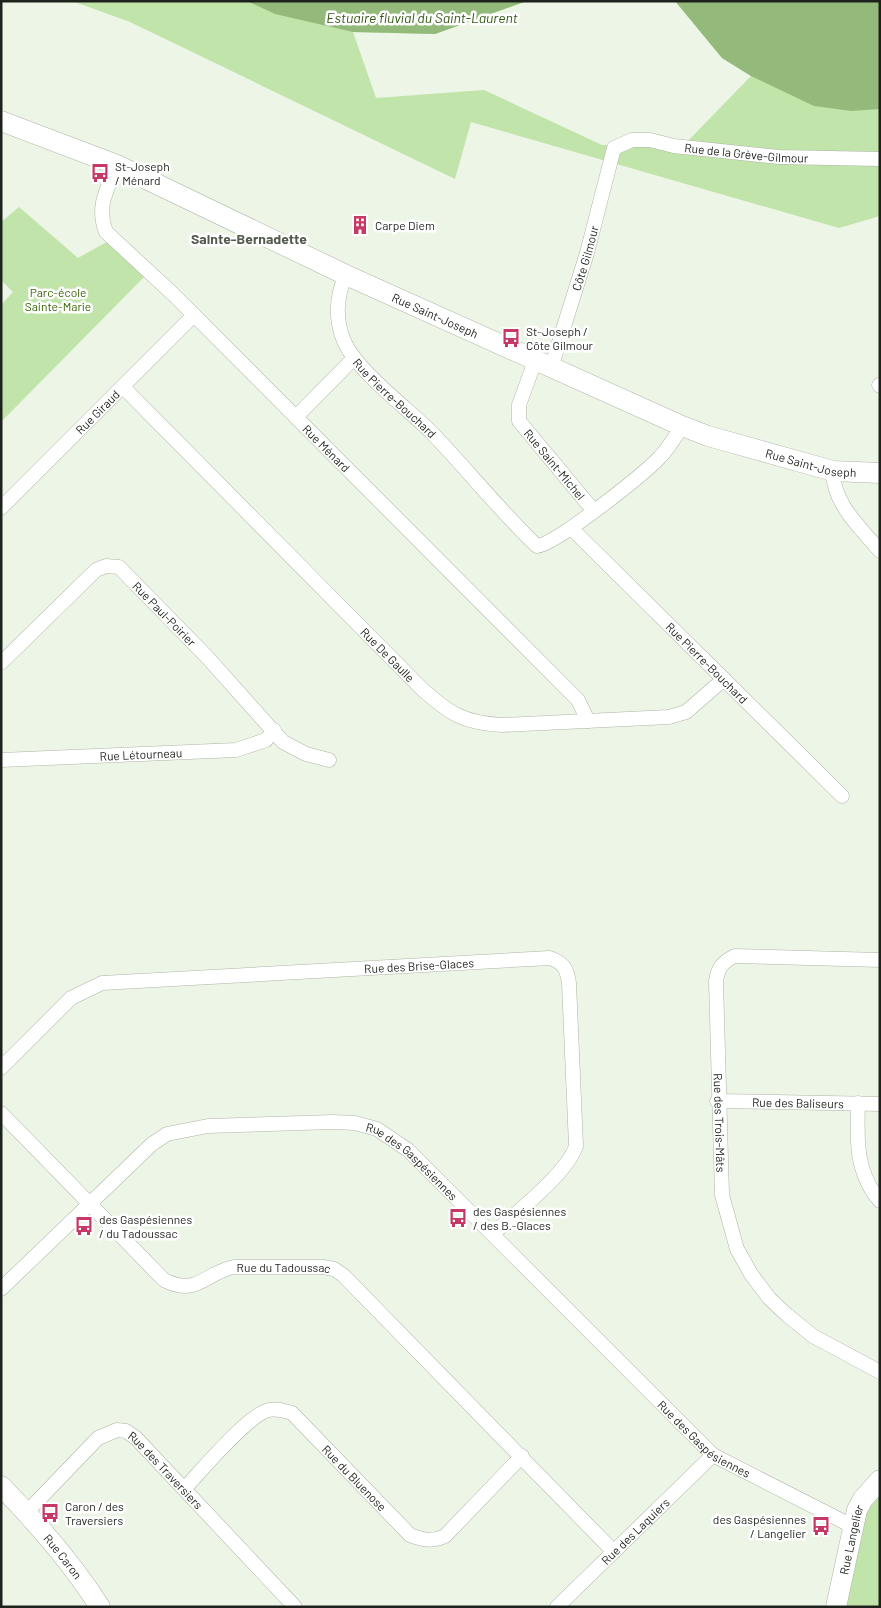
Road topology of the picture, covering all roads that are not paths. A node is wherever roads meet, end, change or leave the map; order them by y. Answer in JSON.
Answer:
{"nodes":[{"id":1,"x":1,"y":121,"type":"edge"},
{"id":2,"x":614,"y":148,"type":"joint"},
{"id":3,"x":880,"y":159,"type":"edge"},
{"id":4,"x":117,"y":165,"type":"junction"},
{"id":5,"x":346,"y":275,"type":"junction"},
{"id":6,"x":194,"y":315,"type":"junction"},
{"id":7,"x":354,"y":358,"type":"junction"},
{"id":8,"x":543,"y":364,"type":"junction"},
{"id":9,"x":124,"y":388,"type":"junction"},
{"id":10,"x":296,"y":417,"type":"junction"},
{"id":11,"x":682,"y":426,"type":"junction"},
{"id":12,"x":833,"y":471,"type":"junction"},
{"id":13,"x":880,"y":474,"type":"edge"},
{"id":14,"x":1,"y":508,"type":"edge"},
{"id":15,"x":593,"y":510,"type":"junction"},
{"id":16,"x":572,"y":529,"type":"junction"},
{"id":17,"x":537,"y":546,"type":"joint"},
{"id":18,"x":880,"y":552,"type":"edge"},
{"id":19,"x":1,"y":663,"type":"edge"},
{"id":20,"x":724,"y":679,"type":"junction"},
{"id":21,"x":588,"y":721,"type":"junction"},
{"id":22,"x":274,"y":730,"type":"junction"},
{"id":23,"x":1,"y":760,"type":"edge"},
{"id":24,"x":329,"y":760,"type":"dead end"},
{"id":25,"x":842,"y":796,"type":"dead end"},
{"id":26,"x":880,"y":960,"type":"edge"},
{"id":27,"x":1,"y":1068,"type":"edge"},
{"id":28,"x":717,"y":1101,"type":"junction"},
{"id":29,"x":858,"y":1103,"type":"junction"},
{"id":30,"x":880,"y":1104,"type":"edge"},
{"id":31,"x":1,"y":1113,"type":"edge"},
{"id":32,"x":880,"y":1201,"type":"edge"},
{"id":33,"x":90,"y":1204,"type":"junction"},
{"id":34,"x":493,"y":1234,"type":"junction"},
{"id":35,"x":1,"y":1289,"type":"edge"},
{"id":36,"x":880,"y":1372,"type":"edge"},
{"id":37,"x":713,"y":1454,"type":"junction"},
{"id":38,"x":522,"y":1456,"type":"junction"},
{"id":39,"x":880,"y":1480,"type":"edge"},
{"id":40,"x":1,"y":1486,"type":"edge"},
{"id":41,"x":185,"y":1488,"type":"junction"},
{"id":42,"x":27,"y":1512,"type":"junction"},
{"id":43,"x":852,"y":1526,"type":"junction"},
{"id":44,"x":613,"y":1550,"type":"junction"},
{"id":45,"x":100,"y":1607,"type":"edge"},
{"id":46,"x":296,"y":1607,"type":"edge"},
{"id":47,"x":557,"y":1607,"type":"edge"},
{"id":48,"x":836,"y":1607,"type":"edge"}],
"edges":[{"from":1,"to":4,"type":"street","name":"Rue Saint-Joseph"},
{"from":2,"to":3,"type":"street","name":"Rue de la Grève-Gilmour"},
{"from":2,"to":8,"type":"street","name":"Côte Gilmour"},
{"from":4,"to":5,"type":"street","name":"Rue Saint-Joseph"},
{"from":4,"to":6,"type":"street","name":"Rue Ménard"},
{"from":5,"to":7,"type":"street","name":"Rue Pierre-Bouchard"},
{"from":5,"to":8,"type":"street","name":"Rue Saint-Joseph"},
{"from":6,"to":9,"type":"street","name":"Rue Giraud"},
{"from":6,"to":10,"type":"street","name":"Rue Ménard"},
{"from":7,"to":10,"type":"street"},
{"from":7,"to":17,"type":"street","name":"Rue Pierre-Bouchard"},
{"from":8,"to":11,"type":"street","name":"Rue Saint-Joseph"},
{"from":8,"to":15,"type":"street","name":"Rue Saint-Michel"},
{"from":9,"to":14,"type":"street","name":"Rue Giraud"},
{"from":9,"to":21,"type":"street","name":"Rue De Gaulle"},
{"from":10,"to":21,"type":"street","name":"Rue Ménard"},
{"from":11,"to":12,"type":"street","name":"Rue Saint-Joseph"},
{"from":11,"to":15,"type":"street","name":"Rue Saint-Michel"},
{"from":12,"to":13,"type":"street","name":"Rue Saint-Joseph"},
{"from":12,"to":18,"type":"street"},
{"from":15,"to":16,"type":"street","name":"Rue Saint-Michel"},
{"from":16,"to":17,"type":"street","name":"Rue Saint-Michel"},
{"from":16,"to":20,"type":"street","name":"Rue Pierre-Bouchard"},
{"from":19,"to":22,"type":"street","name":"Rue Paul-Poirier"},
{"from":20,"to":21,"type":"street","name":"Rue De Gaulle"},
{"from":20,"to":25,"type":"street","name":"Rue Pierre-Bouchard"},
{"from":22,"to":23,"type":"street","name":"Rue Létourneau"},
{"from":22,"to":24,"type":"street","name":"Rue Paul-Poirier"},
{"from":26,"to":28,"type":"street","name":"Rue des Trois-Mâts"},
{"from":27,"to":34,"type":"street","name":"Rue des Brise-Glaces"},
{"from":28,"to":29,"type":"street","name":"Rue des Baliseurs"},
{"from":28,"to":36,"type":"street","name":"Rue des Trois-Mâts"},
{"from":29,"to":30,"type":"street","name":"Rue des Baliseurs"},
{"from":29,"to":32,"type":"street"},
{"from":31,"to":33,"type":"street","name":"Rue du Tadoussac"},
{"from":33,"to":34,"type":"street","name":"Rue des Gaspésiennes"},
{"from":33,"to":35,"type":"street","name":"Rue des Gaspésiennes"},
{"from":33,"to":38,"type":"street","name":"Rue du Tadoussac"},
{"from":34,"to":37,"type":"street","name":"Rue des Gaspésiennes"},
{"from":37,"to":43,"type":"street","name":"Rue des Gaspésiennes"},
{"from":37,"to":44,"type":"street","name":"Rue des Laquiers"},
{"from":38,"to":41,"type":"street","name":"Rue du Bluenose"},
{"from":38,"to":44,"type":"street","name":"Rue du Tadoussac"},
{"from":39,"to":43,"type":"street","name":"Rue Langelier"},
{"from":40,"to":42,"type":"street","name":"Rue Caron"},
{"from":41,"to":42,"type":"street","name":"Rue des Traversiers"},
{"from":41,"to":46,"type":"street","name":"Rue des Traversiers"},
{"from":42,"to":45,"type":"street","name":"Rue Caron"},
{"from":43,"to":48,"type":"street","name":"Rue Langelier"},
{"from":44,"to":47,"type":"street","name":"Rue des Laquiers"}]}
